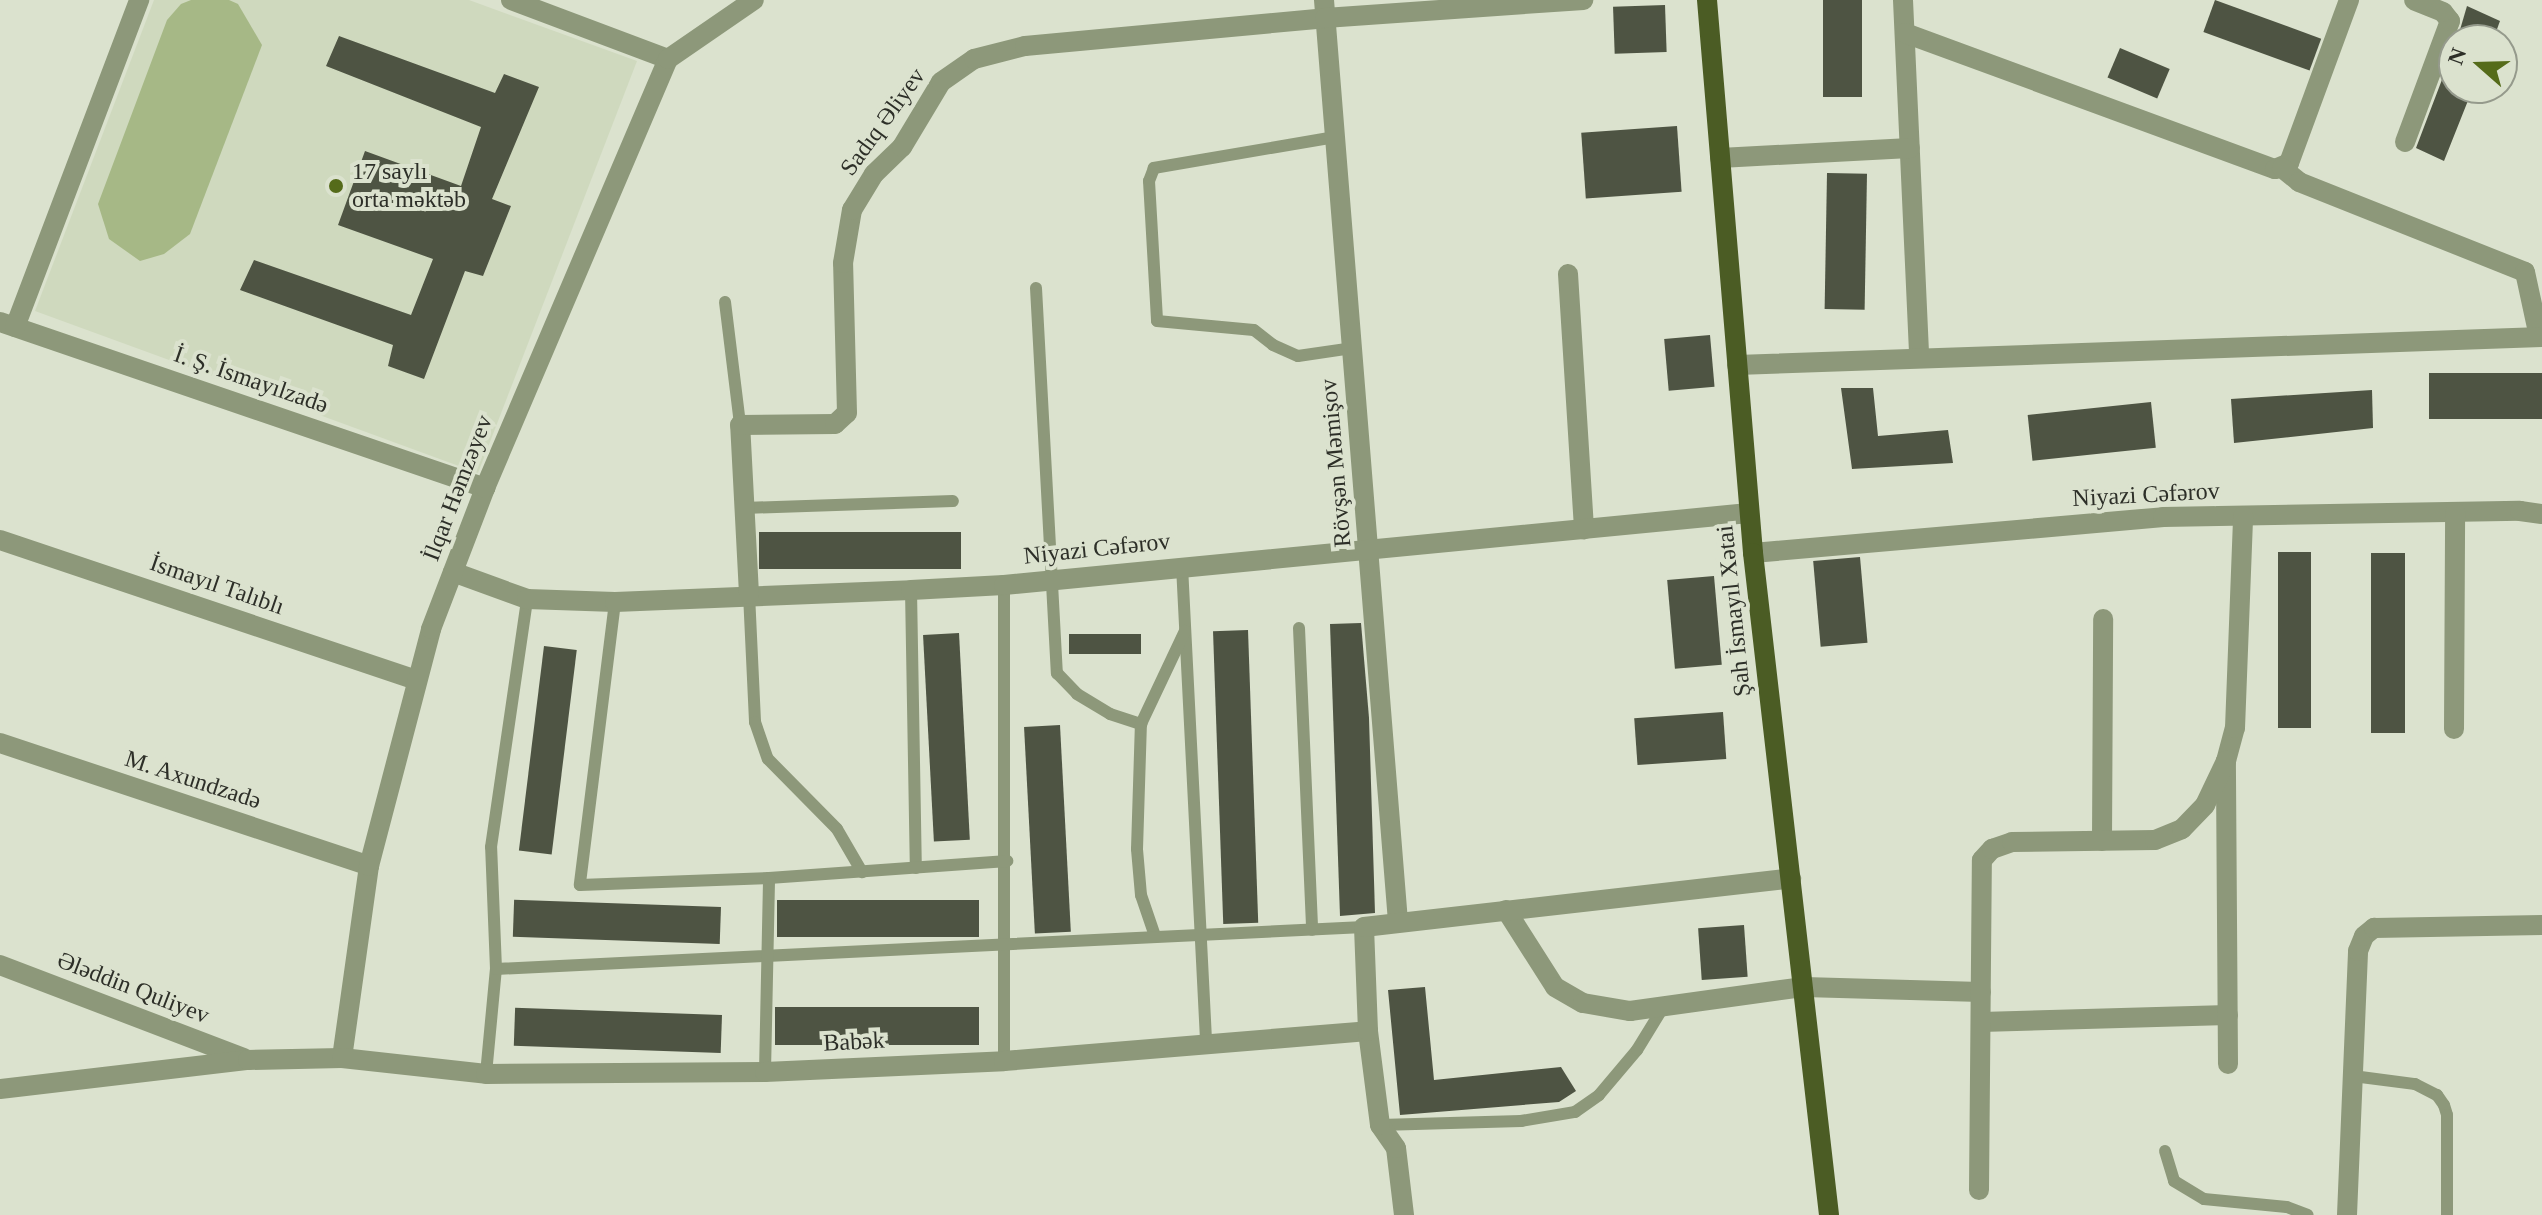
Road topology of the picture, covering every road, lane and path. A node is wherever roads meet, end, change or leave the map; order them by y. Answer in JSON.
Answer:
{"nodes":[{"id":1,"x":139,"y":0,"type":"edge"},
{"id":2,"x":511,"y":0,"type":"edge"},
{"id":3,"x":754,"y":0,"type":"edge"},
{"id":4,"x":1583,"y":0,"type":"edge"},
{"id":5,"x":1707,"y":0,"type":"edge"},
{"id":6,"x":1903,"y":0,"type":"edge"},
{"id":7,"x":2349,"y":0,"type":"edge"},
{"id":8,"x":2414,"y":0,"type":"edge"},
{"id":9,"x":1524,"y":2,"type":"edge"},
{"id":10,"x":1324,"y":9,"type":"edge"},
{"id":11,"x":1905,"y":33,"type":"junction"},
{"id":12,"x":668,"y":59,"type":"junction"},
{"id":13,"x":1335,"y":137,"type":"junction"},
{"id":14,"x":2405,"y":142,"type":"dead end"},
{"id":15,"x":1910,"y":148,"type":"junction"},
{"id":16,"x":1720,"y":158,"type":"junction"},
{"id":17,"x":2282,"y":168,"type":"junction"},
{"id":18,"x":1568,"y":274,"type":"dead end"},
{"id":19,"x":1036,"y":288,"type":"dead end"},
{"id":20,"x":725,"y":302,"type":"dead end"},
{"id":21,"x":8,"y":325,"type":"edge"},
{"id":22,"x":2541,"y":337,"type":"edge"},
{"id":23,"x":1353,"y":348,"type":"junction"},
{"id":24,"x":1919,"y":358,"type":"junction"},
{"id":25,"x":1737,"y":365,"type":"junction"},
{"id":26,"x":740,"y":425,"type":"junction"},
{"id":27,"x":485,"y":488,"type":"junction"},
{"id":28,"x":953,"y":501,"type":"dead end"},
{"id":29,"x":744,"y":508,"type":"junction"},
{"id":30,"x":2455,"y":512,"type":"junction"},
{"id":31,"x":1749,"y":513,"type":"junction"},
{"id":32,"x":2542,"y":514,"type":"edge"},
{"id":33,"x":2243,"y":516,"type":"junction"},
{"id":34,"x":1584,"y":530,"type":"junction"},
{"id":35,"x":0,"y":540,"type":"edge"},
{"id":36,"x":1370,"y":550,"type":"junction"},
{"id":37,"x":1753,"y":553,"type":"junction"},
{"id":38,"x":1182,"y":566,"type":"junction"},
{"id":39,"x":453,"y":572,"type":"junction"},
{"id":40,"x":1052,"y":580,"type":"junction"},
{"id":41,"x":1004,"y":585,"type":"junction"},
{"id":42,"x":911,"y":590,"type":"junction"},
{"id":43,"x":749,"y":594,"type":"junction"},
{"id":44,"x":527,"y":599,"type":"junction"},
{"id":45,"x":615,"y":602,"type":"junction"},
{"id":46,"x":2103,"y":619,"type":"dead end"},
{"id":47,"x":1299,"y":628,"type":"dead end"},
{"id":48,"x":1185,"y":630,"type":"junction"},
{"id":49,"x":417,"y":680,"type":"junction"},
{"id":50,"x":1141,"y":724,"type":"junction"},
{"id":51,"x":2454,"y":729,"type":"dead end"},
{"id":52,"x":0,"y":743,"type":"edge"},
{"id":53,"x":2226,"y":761,"type":"junction"},
{"id":54,"x":2102,"y":841,"type":"junction"},
{"id":55,"x":1007,"y":861,"type":"junction"},
{"id":56,"x":369,"y":866,"type":"junction"},
{"id":57,"x":916,"y":868,"type":"junction"},
{"id":58,"x":862,"y":872,"type":"junction"},
{"id":59,"x":769,"y":878,"type":"junction"},
{"id":60,"x":1791,"y":878,"type":"junction"},
{"id":61,"x":1506,"y":910,"type":"junction"},
{"id":62,"x":1398,"y":922,"type":"junction"},
{"id":63,"x":2542,"y":925,"type":"edge"},
{"id":64,"x":1364,"y":927,"type":"junction"},
{"id":65,"x":1312,"y":930,"type":"junction"},
{"id":66,"x":1200,"y":934,"type":"junction"},
{"id":67,"x":1155,"y":936,"type":"junction"},
{"id":68,"x":1002,"y":947,"type":"junction"},
{"id":69,"x":768,"y":957,"type":"junction"},
{"id":70,"x":0,"y":965,"type":"edge"},
{"id":71,"x":496,"y":969,"type":"junction"},
{"id":72,"x":1804,"y":987,"type":"junction"},
{"id":73,"x":1981,"y":992,"type":"junction"},
{"id":74,"x":1664,"y":1006,"type":"junction"},
{"id":75,"x":2228,"y":1015,"type":"junction"},
{"id":76,"x":1981,"y":1022,"type":"junction"},
{"id":77,"x":1368,"y":1031,"type":"junction"},
{"id":78,"x":1206,"y":1043,"type":"junction"},
{"id":79,"x":342,"y":1058,"type":"junction"},
{"id":80,"x":248,"y":1060,"type":"junction"},
{"id":81,"x":1004,"y":1061,"type":"junction"},
{"id":82,"x":2228,"y":1064,"type":"dead end"},
{"id":83,"x":765,"y":1072,"type":"junction"},
{"id":84,"x":486,"y":1074,"type":"junction"},
{"id":85,"x":2353,"y":1076,"type":"junction"},
{"id":86,"x":0,"y":1089,"type":"edge"},
{"id":87,"x":1380,"y":1125,"type":"junction"},
{"id":88,"x":2165,"y":1151,"type":"dead end"},
{"id":89,"x":1979,"y":1190,"type":"dead end"},
{"id":90,"x":1404,"y":1215,"type":"edge"},
{"id":91,"x":1829,"y":1215,"type":"edge"},
{"id":92,"x":2308,"y":1215,"type":"edge"},
{"id":93,"x":2347,"y":1215,"type":"edge"},
{"id":94,"x":2447,"y":1215,"type":"edge"}],
"edges":[{"from":1,"to":21,"type":"street"},
{"from":2,"to":12,"type":"street"},
{"from":3,"to":12,"type":"street"},
{"from":4,"to":9,"type":"street","name":"Sadıq Əliyev"},
{"from":5,"to":16,"type":"main road","name":"Şah İsmayıl Xətai"},
{"from":6,"to":11,"type":"street"},
{"from":7,"to":17,"type":"street"},
{"from":8,"to":14,"type":"street"},
{"from":9,"to":10,"type":"street","name":"Sadıq Əliyev"},
{"from":10,"to":13,"type":"street","name":"Rövşən Məmişov"},
{"from":10,"to":26,"type":"street","name":"Sadıq Əliyev"},
{"from":11,"to":15,"type":"street"},
{"from":11,"to":17,"type":"street"},
{"from":12,"to":27,"type":"street","name":"İlqar Həmzəyev"},
{"from":13,"to":23,"type":"street","name":"Rövşən Məmişov"},
{"from":13,"to":23,"type":"lane"},
{"from":15,"to":16,"type":"street"},
{"from":15,"to":24,"type":"street"},
{"from":16,"to":25,"type":"main road","name":"Şah İsmayıl Xətai"},
{"from":17,"to":22,"type":"street"},
{"from":18,"to":34,"type":"street"},
{"from":19,"to":40,"type":"lane"},
{"from":20,"to":26,"type":"lane"},
{"from":21,"to":27,"type":"street","name":"İ. Ş. İsmayılzadə"},
{"from":22,"to":24,"type":"street"},
{"from":23,"to":36,"type":"street","name":"Rövşən Məmişov"},
{"from":24,"to":25,"type":"street"},
{"from":25,"to":31,"type":"main road","name":"Şah İsmayıl Xətai"},
{"from":26,"to":29,"type":"street"},
{"from":27,"to":39,"type":"street","name":"İlqar Həmzəyev"},
{"from":28,"to":29,"type":"lane"},
{"from":29,"to":43,"type":"street"},
{"from":30,"to":32,"type":"street","name":"Niyazi Cəfərov"},
{"from":30,"to":33,"type":"street","name":"Niyazi Cəfərov"},
{"from":30,"to":51,"type":"street"},
{"from":31,"to":34,"type":"street","name":"Niyazi Cəfərov"},
{"from":31,"to":37,"type":"main road","name":"Şah İsmayıl Xətai"},
{"from":33,"to":37,"type":"street","name":"Niyazi Cəfərov"},
{"from":33,"to":53,"type":"street"},
{"from":34,"to":36,"type":"street","name":"Niyazi Cəfərov"},
{"from":35,"to":49,"type":"street","name":"İsmayıl Talıblı"},
{"from":36,"to":38,"type":"street","name":"Niyazi Cəfərov"},
{"from":36,"to":62,"type":"street","name":"Rövşən Məmişov"},
{"from":37,"to":60,"type":"main road","name":"Şah İsmayıl Xətai"},
{"from":38,"to":40,"type":"street","name":"Niyazi Cəfərov"},
{"from":38,"to":48,"type":"lane"},
{"from":39,"to":44,"type":"street","name":"Niyazi Cəfərov"},
{"from":39,"to":49,"type":"street","name":"İlqar Həmzəyev"},
{"from":40,"to":41,"type":"street","name":"Niyazi Cəfərov"},
{"from":40,"to":50,"type":"lane"},
{"from":41,"to":42,"type":"street","name":"Niyazi Cəfərov"},
{"from":41,"to":55,"type":"lane"},
{"from":42,"to":43,"type":"street","name":"Niyazi Cəfərov"},
{"from":42,"to":57,"type":"lane"},
{"from":43,"to":45,"type":"street","name":"Niyazi Cəfərov"},
{"from":43,"to":58,"type":"lane"},
{"from":44,"to":45,"type":"street","name":"Niyazi Cəfərov"},
{"from":44,"to":71,"type":"lane"},
{"from":45,"to":59,"type":"lane"},
{"from":46,"to":54,"type":"street"},
{"from":47,"to":65,"type":"lane"},
{"from":48,"to":50,"type":"lane"},
{"from":48,"to":66,"type":"lane"},
{"from":49,"to":56,"type":"street","name":"İlqar Həmzəyev"},
{"from":50,"to":67,"type":"lane"},
{"from":52,"to":56,"type":"street","name":"M. Axundzadə"},
{"from":53,"to":54,"type":"street"},
{"from":53,"to":75,"type":"street"},
{"from":54,"to":73,"type":"street"},
{"from":55,"to":57,"type":"lane"},
{"from":55,"to":68,"type":"lane"},
{"from":56,"to":79,"type":"street","name":"İlqar Həmzəyev"},
{"from":57,"to":58,"type":"lane"},
{"from":58,"to":59,"type":"lane"},
{"from":59,"to":69,"type":"lane"},
{"from":60,"to":61,"type":"street"},
{"from":60,"to":72,"type":"main road","name":"Şah İsmayıl Xətai"},
{"from":61,"to":62,"type":"street"},
{"from":61,"to":74,"type":"street"},
{"from":62,"to":64,"type":"street"},
{"from":63,"to":85,"type":"street"},
{"from":64,"to":65,"type":"lane"},
{"from":64,"to":77,"type":"street"},
{"from":65,"to":66,"type":"lane"},
{"from":66,"to":67,"type":"lane"},
{"from":66,"to":78,"type":"lane"},
{"from":67,"to":68,"type":"lane"},
{"from":68,"to":69,"type":"lane"},
{"from":68,"to":81,"type":"lane"},
{"from":69,"to":71,"type":"lane"},
{"from":69,"to":83,"type":"lane"},
{"from":70,"to":80,"type":"street","name":"Ələddin Quliyev"},
{"from":71,"to":84,"type":"lane"},
{"from":72,"to":73,"type":"street"},
{"from":72,"to":74,"type":"street"},
{"from":72,"to":91,"type":"main road","name":"Şah İsmayıl Xətai"},
{"from":73,"to":76,"type":"street"},
{"from":74,"to":87,"type":"lane"},
{"from":75,"to":76,"type":"street"},
{"from":75,"to":82,"type":"street"},
{"from":76,"to":89,"type":"street"},
{"from":77,"to":78,"type":"street","name":"Babək"},
{"from":77,"to":87,"type":"street"},
{"from":78,"to":81,"type":"street","name":"Babək"},
{"from":79,"to":80,"type":"street","name":"Babək"},
{"from":79,"to":84,"type":"street","name":"Babək"},
{"from":80,"to":86,"type":"street","name":"Babək"},
{"from":81,"to":83,"type":"street","name":"Babək"},
{"from":83,"to":84,"type":"street","name":"Babək"},
{"from":85,"to":93,"type":"street"},
{"from":85,"to":94,"type":"lane"},
{"from":87,"to":90,"type":"street"},
{"from":88,"to":92,"type":"lane"}]}
